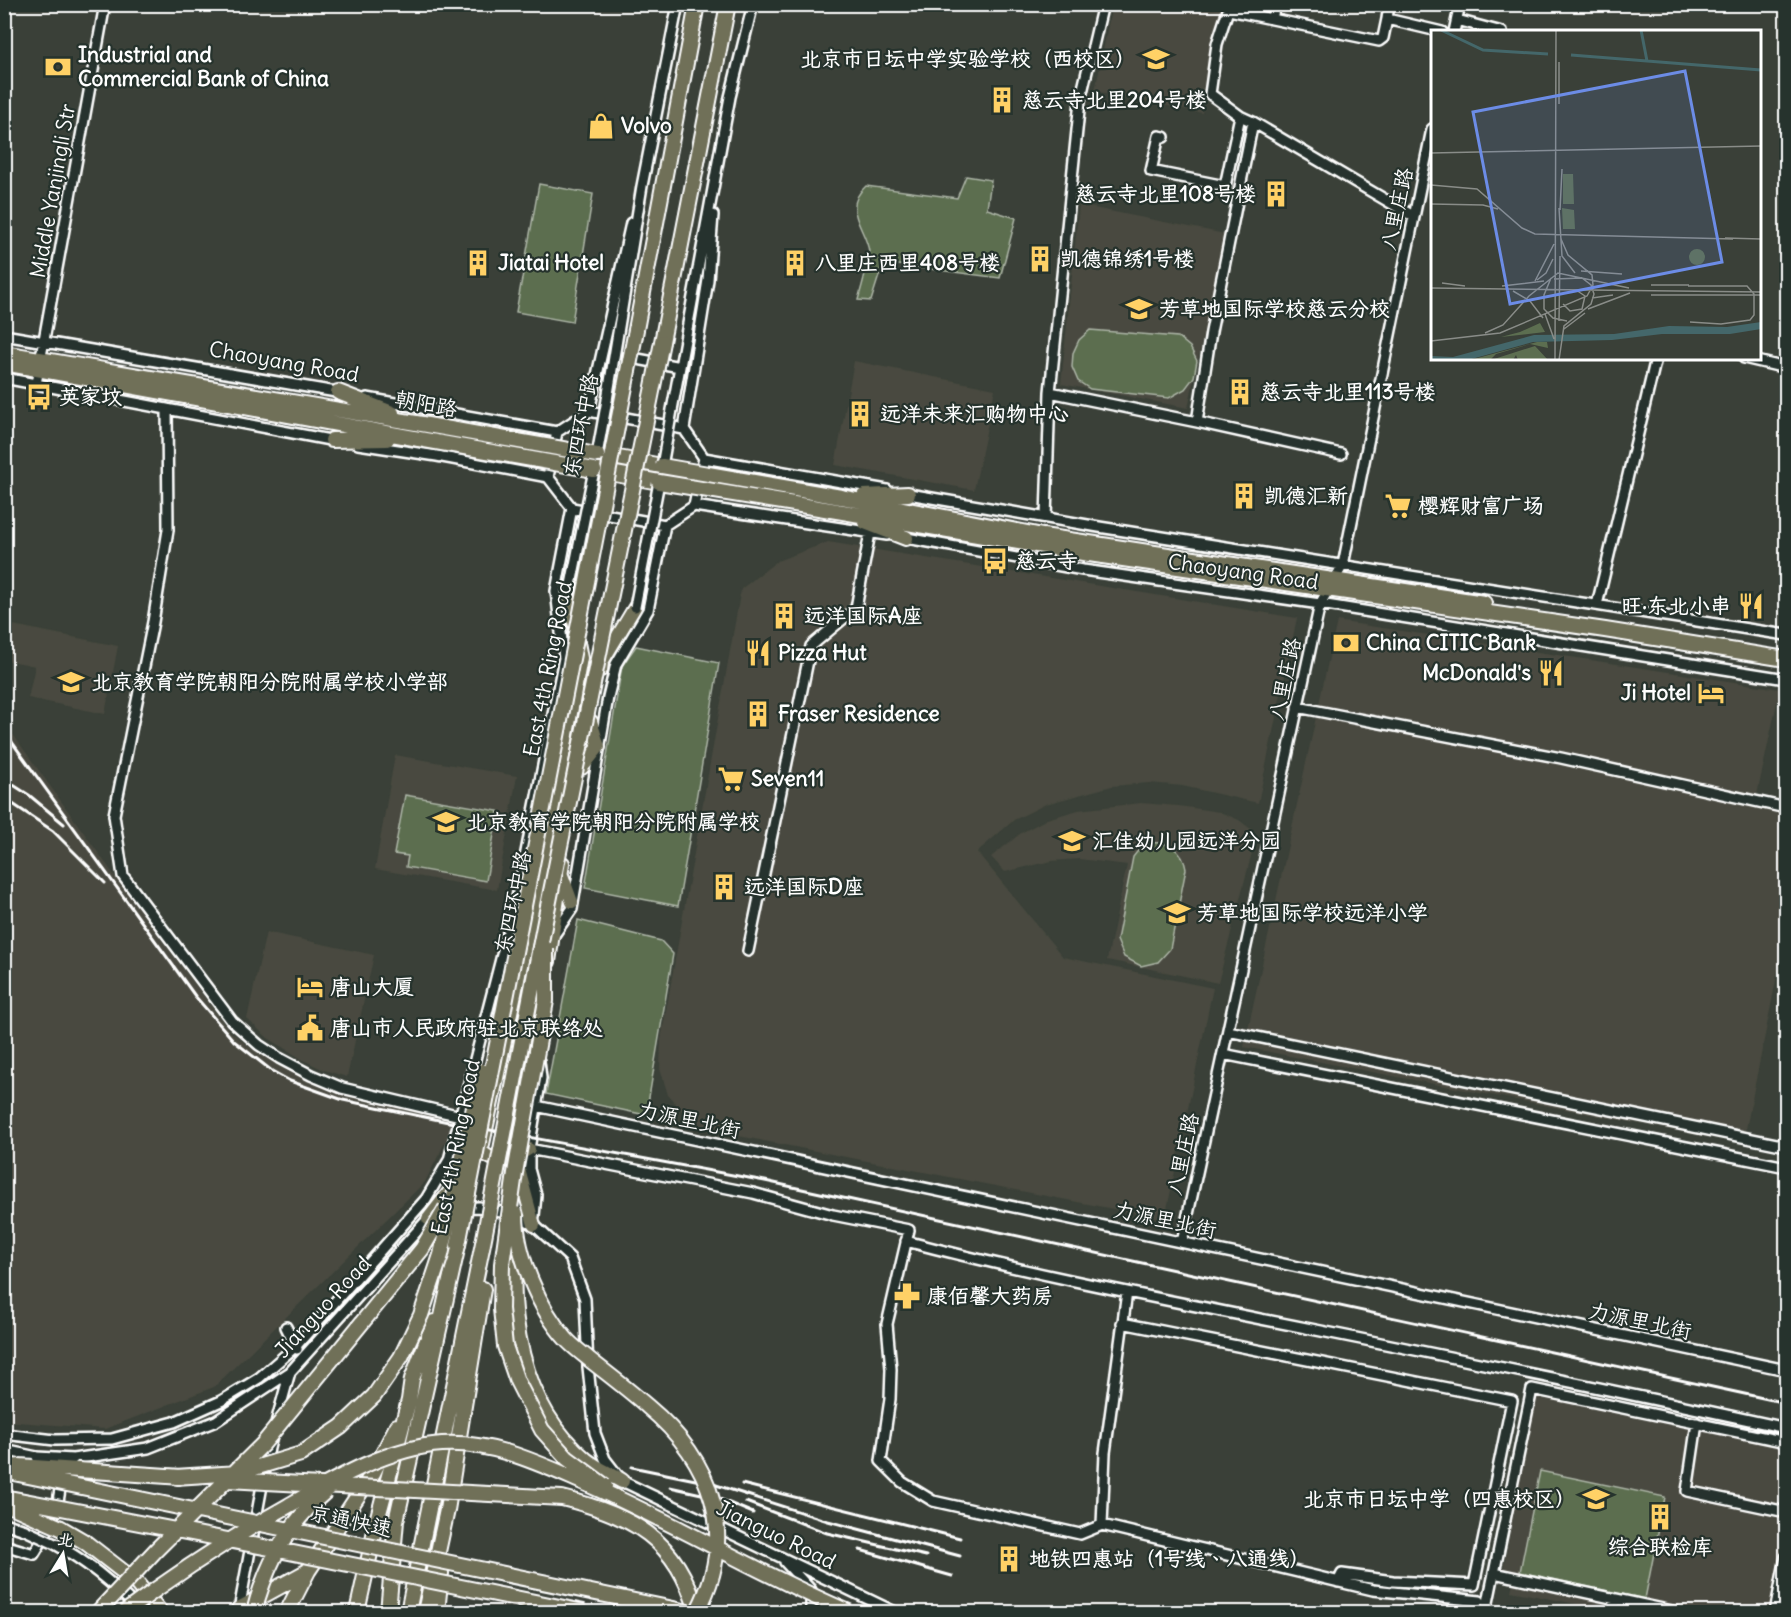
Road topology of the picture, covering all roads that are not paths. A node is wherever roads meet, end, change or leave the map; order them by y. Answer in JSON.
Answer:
{"nodes":[{"id":1,"x":105,"y":4,"type":"edge"},
{"id":2,"x":678,"y":4,"type":"edge"},
{"id":3,"x":697,"y":4,"type":"edge"},
{"id":4,"x":728,"y":4,"type":"edge"},
{"id":5,"x":753,"y":4,"type":"edge"},
{"id":6,"x":1103,"y":4,"type":"edge"},
{"id":7,"x":1275,"y":4,"type":"edge"},
{"id":8,"x":1389,"y":4,"type":"edge"},
{"id":9,"x":1460,"y":4,"type":"edge"},
{"id":10,"x":1230,"y":7,"type":"edge"},
{"id":11,"x":1272,"y":19,"type":"junction"},
{"id":12,"x":1387,"y":19,"type":"junction"},
{"id":13,"x":1457,"y":20,"type":"junction"},
{"id":14,"x":1434,"y":30,"type":"edge"},
{"id":15,"x":1454,"y":30,"type":"edge"},
{"id":16,"x":1494,"y":30,"type":"edge"},
{"id":17,"x":1240,"y":116,"type":"junction"},
{"id":18,"x":1253,"y":122,"type":"junction"},
{"id":19,"x":1431,"y":134,"type":"edge"},
{"id":20,"x":1164,"y":137,"type":"dead end"},
{"id":21,"x":718,"y":156,"type":"junction"},
{"id":22,"x":642,"y":186,"type":"junction"},
{"id":23,"x":1413,"y":216,"type":"junction"},
{"id":24,"x":4,"y":335,"type":"edge"},
{"id":25,"x":44,"y":342,"type":"junction"},
{"id":26,"x":4,"y":354,"type":"edge"},
{"id":27,"x":616,"y":355,"type":"junction"},
{"id":28,"x":1656,"y":360,"type":"edge"},
{"id":29,"x":1752,"y":360,"type":"edge"},
{"id":30,"x":4,"y":363,"type":"edge"},
{"id":31,"x":680,"y":367,"type":"junction"},
{"id":32,"x":1786,"y":368,"type":"edge"},
{"id":33,"x":38,"y":371,"type":"junction"},
{"id":34,"x":4,"y":378,"type":"edge"},
{"id":35,"x":338,"y":392,"type":"junction"},
{"id":36,"x":1050,"y":392,"type":"junction"},
{"id":37,"x":167,"y":409,"type":"junction"},
{"id":38,"x":589,"y":411,"type":"junction"},
{"id":39,"x":1197,"y":422,"type":"junction"},
{"id":40,"x":422,"y":424,"type":"junction"},
{"id":41,"x":684,"y":429,"type":"junction"},
{"id":42,"x":557,"y":432,"type":"junction"},
{"id":43,"x":419,"y":439,"type":"junction"},
{"id":44,"x":332,"y":440,"type":"junction"},
{"id":45,"x":1341,"y":453,"type":"dead end"},
{"id":46,"x":597,"y":455,"type":"junction"},
{"id":47,"x":704,"y":458,"type":"junction"},
{"id":48,"x":662,"y":466,"type":"junction"},
{"id":49,"x":594,"y":470,"type":"junction"},
{"id":50,"x":548,"y":477,"type":"junction"},
{"id":51,"x":659,"y":482,"type":"junction"},
{"id":52,"x":908,"y":494,"type":"junction"},
{"id":53,"x":839,"y":504,"type":"junction"},
{"id":54,"x":694,"y":506,"type":"junction"},
{"id":55,"x":572,"y":508,"type":"junction"},
{"id":56,"x":1046,"y":518,"type":"junction"},
{"id":57,"x":665,"y":525,"type":"junction"},
{"id":58,"x":870,"y":532,"type":"junction"},
{"id":59,"x":906,"y":538,"type":"junction"},
{"id":60,"x":1342,"y":565,"type":"junction"},
{"id":61,"x":1331,"y":585,"type":"junction"},
{"id":62,"x":569,"y":595,"type":"joint"},
{"id":63,"x":1320,"y":604,"type":"junction"},
{"id":64,"x":1597,"y":605,"type":"junction"},
{"id":65,"x":635,"y":607,"type":"joint"},
{"id":66,"x":1786,"y":635,"type":"edge"},
{"id":67,"x":1786,"y":650,"type":"edge"},
{"id":68,"x":1786,"y":660,"type":"edge"},
{"id":69,"x":1786,"y":679,"type":"edge"},
{"id":70,"x":1298,"y":707,"type":"junction"},
{"id":71,"x":591,"y":721,"type":"junction"},
{"id":72,"x":599,"y":747,"type":"junction"},
{"id":73,"x":582,"y":768,"type":"junction"},
{"id":74,"x":1786,"y":808,"type":"edge"},
{"id":75,"x":561,"y":872,"type":"junction"},
{"id":76,"x":572,"y":902,"type":"junction"},
{"id":77,"x":522,"y":913,"type":"junction"},
{"id":78,"x":546,"y":916,"type":"junction"},
{"id":79,"x":554,"y":935,"type":"junction"},
{"id":80,"x":748,"y":951,"type":"dead end"},
{"id":81,"x":1228,"y":1030,"type":"junction"},
{"id":82,"x":535,"y":1036,"type":"junction"},
{"id":83,"x":503,"y":1052,"type":"junction"},
{"id":84,"x":1223,"y":1054,"type":"junction"},
{"id":85,"x":532,"y":1057,"type":"junction"},
{"id":86,"x":536,"y":1106,"type":"junction"},
{"id":87,"x":460,"y":1116,"type":"junction"},
{"id":88,"x":1786,"y":1146,"type":"edge"},
{"id":89,"x":529,"y":1149,"type":"junction"},
{"id":90,"x":481,"y":1151,"type":"junction"},
{"id":91,"x":515,"y":1158,"type":"junction"},
{"id":92,"x":1786,"y":1167,"type":"edge"},
{"id":93,"x":515,"y":1173,"type":"junction"},
{"id":94,"x":457,"y":1184,"type":"junction"},
{"id":95,"x":428,"y":1219,"type":"junction"},
{"id":96,"x":534,"y":1225,"type":"junction"},
{"id":97,"x":516,"y":1229,"type":"junction"},
{"id":98,"x":906,"y":1241,"type":"junction"},
{"id":99,"x":1182,"y":1242,"type":"junction"},
{"id":100,"x":483,"y":1243,"type":"junction"},
{"id":101,"x":451,"y":1276,"type":"junction"},
{"id":102,"x":1127,"y":1292,"type":"junction"},
{"id":103,"x":1122,"y":1323,"type":"junction"},
{"id":104,"x":286,"y":1327,"type":"dead end"},
{"id":105,"x":296,"y":1346,"type":"junction"},
{"id":106,"x":301,"y":1359,"type":"junction"},
{"id":107,"x":1786,"y":1370,"type":"edge"},
{"id":108,"x":290,"y":1372,"type":"junction"},
{"id":109,"x":409,"y":1400,"type":"junction"},
{"id":110,"x":1697,"y":1423,"type":"junction"},
{"id":111,"x":1786,"y":1428,"type":"edge"},
{"id":112,"x":4,"y":1434,"type":"edge"},
{"id":113,"x":55,"y":1440,"type":"junction"},
{"id":114,"x":1786,"y":1442,"type":"edge"},
{"id":115,"x":4,"y":1450,"type":"edge"},
{"id":116,"x":4,"y":1465,"type":"edge"},
{"id":117,"x":4,"y":1471,"type":"edge"},
{"id":118,"x":346,"y":1474,"type":"junction"},
{"id":119,"x":175,"y":1477,"type":"junction"},
{"id":120,"x":622,"y":1481,"type":"junction"},
{"id":121,"x":4,"y":1497,"type":"edge"},
{"id":122,"x":4,"y":1503,"type":"edge"},
{"id":123,"x":629,"y":1503,"type":"junction"},
{"id":124,"x":447,"y":1510,"type":"junction"},
{"id":125,"x":1786,"y":1512,"type":"edge"},
{"id":126,"x":4,"y":1523,"type":"edge"},
{"id":127,"x":1102,"y":1525,"type":"junction"},
{"id":128,"x":4,"y":1545,"type":"edge"},
{"id":129,"x":767,"y":1550,"type":"junction"},
{"id":130,"x":1786,"y":1557,"type":"edge"},
{"id":131,"x":308,"y":1571,"type":"junction"},
{"id":132,"x":1494,"y":1573,"type":"junction"},
{"id":133,"x":1338,"y":1582,"type":"junction"},
{"id":134,"x":1615,"y":1599,"type":"junction"},
{"id":135,"x":1479,"y":1601,"type":"dead end"},
{"id":136,"x":556,"y":1609,"type":"edge"},
{"id":137,"x":239,"y":1611,"type":"edge"},
{"id":138,"x":98,"y":1612,"type":"edge"},
{"id":139,"x":125,"y":1612,"type":"edge"},
{"id":140,"x":141,"y":1612,"type":"edge"},
{"id":141,"x":160,"y":1612,"type":"edge"},
{"id":142,"x":254,"y":1612,"type":"edge"},
{"id":143,"x":287,"y":1612,"type":"edge"},
{"id":144,"x":357,"y":1612,"type":"edge"},
{"id":145,"x":388,"y":1612,"type":"edge"},
{"id":146,"x":408,"y":1612,"type":"edge"},
{"id":147,"x":425,"y":1612,"type":"edge"},
{"id":148,"x":437,"y":1612,"type":"edge"},
{"id":149,"x":584,"y":1612,"type":"edge"},
{"id":150,"x":688,"y":1612,"type":"edge"},
{"id":151,"x":697,"y":1612,"type":"edge"},
{"id":152,"x":811,"y":1612,"type":"edge"},
{"id":153,"x":849,"y":1612,"type":"edge"},
{"id":154,"x":895,"y":1612,"type":"edge"},
{"id":155,"x":1486,"y":1612,"type":"edge"},
{"id":156,"x":1612,"y":1612,"type":"edge"},
{"id":157,"x":1677,"y":1612,"type":"edge"},
{"id":158,"x":1775,"y":1612,"type":"edge"}],
"edges":[{"from":1,"to":25,"type":"street","name":"Middle Yanjingli Str"},
{"from":2,"to":22,"type":"street","name":"东四环中路"},
{"from":3,"to":77,"type":"highway","name":"East 4th Ring Road","bridge":true},
{"from":4,"to":78,"type":"highway","bridge":true},
{"from":5,"to":21,"type":"street"},
{"from":6,"to":36,"type":"street"},
{"from":7,"to":11,"type":"street"},
{"from":8,"to":12,"type":"street"},
{"from":9,"to":13,"type":"street"},
{"from":10,"to":11,"type":"street"},
{"from":10,"to":17,"type":"street"},
{"from":11,"to":12,"type":"street"},
{"from":12,"to":14,"type":"street"},
{"from":13,"to":15,"type":"street"},
{"from":13,"to":16,"type":"street"},
{"from":17,"to":18,"type":"street"},
{"from":17,"to":20,"type":"street"},
{"from":18,"to":23,"type":"street"},
{"from":18,"to":39,"type":"street"},
{"from":19,"to":23,"type":"street","name":"八里庄路"},
{"from":21,"to":31,"type":"street"},
{"from":21,"to":41,"type":"street"},
{"from":22,"to":27,"type":"street","name":"东四环中路"},
{"from":22,"to":38,"type":"street","name":"东四环中路"},
{"from":23,"to":60,"type":"street","name":"八里庄路"},
{"from":24,"to":25,"type":"street","name":"Chaoyang Road"},
{"from":25,"to":33,"type":"street","name":"Middle Yanjingli Str"},
{"from":25,"to":35,"type":"street","name":"Chaoyang Road"},
{"from":26,"to":33,"type":"highway","name":"朝阳路"},
{"from":27,"to":31,"type":"street"},
{"from":27,"to":46,"type":"street","name":"东四环中路","bridge":true},
{"from":28,"to":64,"type":"street"},
{"from":29,"to":32,"type":"street"},
{"from":30,"to":33,"type":"highway","name":"朝阳路"},
{"from":31,"to":48,"type":"street","bridge":true},
{"from":33,"to":34,"type":"street"},
{"from":33,"to":37,"type":"street"},
{"from":33,"to":40,"type":"highway","name":"朝阳路"},
{"from":33,"to":43,"type":"highway","name":"朝阳路"},
{"from":35,"to":40,"type":"highway"},
{"from":35,"to":42,"type":"street","name":"Chaoyang Road"},
{"from":36,"to":39,"type":"street"},
{"from":36,"to":56,"type":"street"},
{"from":37,"to":44,"type":"street"},
{"from":37,"to":87,"type":"street"},
{"from":38,"to":41,"type":"street"},
{"from":38,"to":42,"type":"street"},
{"from":39,"to":45,"type":"street"},
{"from":40,"to":46,"type":"highway","name":"朝阳路","bridge":true},
{"from":41,"to":47,"type":"street"},
{"from":42,"to":50,"type":"street"},
{"from":43,"to":44,"type":"highway"},
{"from":43,"to":49,"type":"highway","name":"朝阳路","bridge":true},
{"from":44,"to":50,"type":"street"},
{"from":46,"to":48,"type":"highway","name":"朝阳路","bridge":true},
{"from":46,"to":49,"type":"street","name":"东四环中路","bridge":true},
{"from":47,"to":52,"type":"street","name":"Chaoyang Road"},
{"from":47,"to":54,"type":"street"},
{"from":48,"to":51,"type":"street","name":"东四环中路","bridge":true},
{"from":48,"to":53,"type":"highway","name":"朝阳路","bridge":true},
{"from":49,"to":51,"type":"highway","name":"朝阳路","bridge":true},
{"from":49,"to":62,"type":"street","name":"东四环中路","bridge":true},
{"from":50,"to":55,"type":"street"},
{"from":51,"to":53,"type":"highway","name":"朝阳路","bridge":true},
{"from":51,"to":65,"type":"street","name":"东四环中路","bridge":true},
{"from":52,"to":53,"type":"highway"},
{"from":52,"to":56,"type":"street","name":"Chaoyang Road"},
{"from":53,"to":59,"type":"highway"},
{"from":53,"to":61,"type":"highway","name":"Chaoyang Road"},
{"from":54,"to":57,"type":"street"},
{"from":54,"to":58,"type":"street","name":"Chaoyang Road"},
{"from":55,"to":57,"type":"street"},
{"from":55,"to":87,"type":"street","name":"东四环中路"},
{"from":56,"to":60,"type":"street","name":"Chaoyang Road"},
{"from":57,"to":72,"type":"street","name":"东四环中路"},
{"from":58,"to":59,"type":"street","name":"Chaoyang Road"},
{"from":58,"to":80,"type":"street"},
{"from":59,"to":63,"type":"street","name":"Chaoyang Road"},
{"from":60,"to":61,"type":"street","name":"八里庄路"},
{"from":60,"to":64,"type":"street","name":"Chaoyang Road"},
{"from":61,"to":63,"type":"street","name":"八里庄路"},
{"from":61,"to":67,"type":"highway","name":"Chaoyang Road"},
{"from":61,"to":68,"type":"highway","name":"Chaoyang Road"},
{"from":62,"to":83,"type":"main road","name":"东四环中路"},
{"from":63,"to":69,"type":"street","name":"Chaoyang Road"},
{"from":63,"to":70,"type":"street","name":"八里庄路"},
{"from":64,"to":66,"type":"street","name":"Chaoyang Road"},
{"from":65,"to":71,"type":"main road","name":"东四环中路"},
{"from":70,"to":74,"type":"street"},
{"from":70,"to":81,"type":"street","name":"八里庄路"},
{"from":71,"to":72,"type":"main road"},
{"from":71,"to":73,"type":"main road","name":"东四环中路"},
{"from":72,"to":73,"type":"main road"},
{"from":72,"to":76,"type":"street","name":"东四环中路"},
{"from":73,"to":75,"type":"main road","name":"东四环中路"},
{"from":75,"to":76,"type":"main road"},
{"from":75,"to":79,"type":"main road","name":"东四环中路"},
{"from":76,"to":79,"type":"street","name":"东四环中路"},
{"from":77,"to":94,"type":"highway","bridge":true},
{"from":77,"to":101,"type":"highway","name":"East 4th Ring Road","bridge":true},
{"from":78,"to":93,"type":"highway","bridge":true},
{"from":78,"to":100,"type":"highway","bridge":true},
{"from":79,"to":82,"type":"main road","name":"东四环中路"},
{"from":81,"to":84,"type":"street","name":"八里庄路"},
{"from":81,"to":88,"type":"street"},
{"from":82,"to":85,"type":"main road","name":"东四环中路"},
{"from":82,"to":86,"type":"street","name":"东四环中路"},
{"from":83,"to":85,"type":"main road"},
{"from":83,"to":90,"type":"main road","name":"东四环中路"},
{"from":84,"to":92,"type":"street"},
{"from":84,"to":99,"type":"street","name":"八里庄路"},
{"from":85,"to":91,"type":"main road","name":"东四环中路"},
{"from":86,"to":89,"type":"street","name":"东四环中路"},
{"from":86,"to":99,"type":"street","name":"力源里北街"},
{"from":87,"to":105,"type":"street","name":"东四环中路"},
{"from":89,"to":91,"type":"main road"},
{"from":89,"to":96,"type":"street","name":"东四环中路"},
{"from":89,"to":98,"type":"street"},
{"from":90,"to":91,"type":"main road"},
{"from":90,"to":95,"type":"main road","name":"东四环中路"},
{"from":91,"to":96,"type":"main road","name":"东四环中路"},
{"from":93,"to":97,"type":"highway","bridge":true},
{"from":93,"to":123,"type":"highway","bridge":true},
{"from":94,"to":119,"type":"highway","bridge":true},
{"from":94,"to":138,"type":"highway","bridge":true},
{"from":95,"to":96,"type":"street","name":"Jianguo Road"},
{"from":95,"to":106,"type":"street","name":"Jianguo Road"},
{"from":96,"to":120,"type":"street","name":"Jianguo Road"},
{"from":97,"to":120,"type":"highway"},
{"from":97,"to":151,"type":"highway","bridge":true},
{"from":98,"to":102,"type":"street"},
{"from":98,"to":127,"type":"street"},
{"from":99,"to":107,"type":"street","name":"力源里北街"},
{"from":100,"to":124,"type":"highway"},
{"from":100,"to":146,"type":"highway"},
{"from":101,"to":109,"type":"highway"},
{"from":101,"to":145,"type":"highway","name":"East 4th Ring Road"},
{"from":102,"to":103,"type":"street"},
{"from":102,"to":111,"type":"street"},
{"from":103,"to":127,"type":"street"},
{"from":103,"to":133,"type":"street"},
{"from":104,"to":105,"type":"street"},
{"from":105,"to":106,"type":"street"},
{"from":105,"to":113,"type":"street","name":"东四环中路"},
{"from":106,"to":108,"type":"street","name":"Jianguo Road"},
{"from":108,"to":115,"type":"street","name":"Jianguo Road","bridge":true},
{"from":108,"to":137,"type":"street"},
{"from":109,"to":131,"type":"highway"},
{"from":109,"to":144,"type":"highway"},
{"from":110,"to":114,"type":"street"},
{"from":110,"to":125,"type":"street"},
{"from":110,"to":132,"type":"street"},
{"from":112,"to":113,"type":"street","name":"东四环中路"},
{"from":113,"to":128,"type":"street"},
{"from":116,"to":119,"type":"highway","bridge":true},
{"from":117,"to":150,"type":"highway","name":"京通快速","bridge":true},
{"from":118,"to":123,"type":"highway","bridge":true},
{"from":118,"to":139,"type":"highway","bridge":true},
{"from":118,"to":142,"type":"highway","bridge":true},
{"from":119,"to":151,"type":"highway","bridge":true},
{"from":120,"to":129,"type":"street","name":"Jianguo Road"},
{"from":121,"to":136,"type":"highway","name":"京通快速","bridge":true},
{"from":122,"to":141,"type":"highway","bridge":true},
{"from":123,"to":153,"type":"highway","bridge":true},
{"from":124,"to":147,"type":"highway"},
{"from":124,"to":148,"type":"highway"},
{"from":126,"to":140,"type":"street","bridge":true},
{"from":127,"to":133,"type":"street"},
{"from":129,"to":152,"type":"street"},
{"from":129,"to":154,"type":"street","name":"Jianguo Road"},
{"from":130,"to":158,"type":"street"},
{"from":131,"to":137,"type":"highway"},
{"from":131,"to":143,"type":"highway"},
{"from":132,"to":134,"type":"street"},
{"from":132,"to":155,"type":"street"},
{"from":133,"to":135,"type":"street"},
{"from":134,"to":156,"type":"street"},
{"from":134,"to":157,"type":"street"},
{"from":136,"to":149,"type":"highway","name":"京通快速","bridge":true}]}
